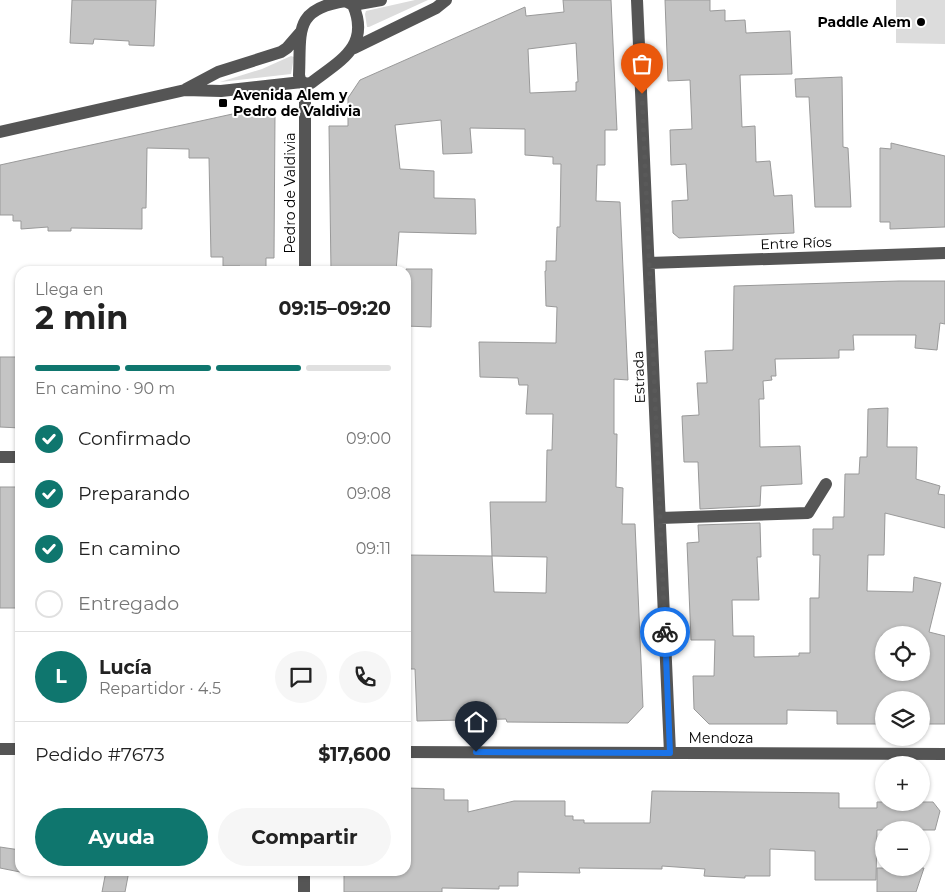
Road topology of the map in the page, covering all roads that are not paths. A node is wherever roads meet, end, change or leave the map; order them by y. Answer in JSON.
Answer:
{"nodes":[{"id":1,"x":381,"y":0,"type":"edge"},
{"id":2,"x":446,"y":0,"type":"edge"},
{"id":3,"x":637,"y":0,"type":"edge"},
{"id":4,"x":350,"y":2,"type":"edge"},
{"id":5,"x":314,"y":6,"type":"edge"},
{"id":6,"x":300,"y":33,"type":"junction"},
{"id":7,"x":354,"y":48,"type":"junction"},
{"id":8,"x":303,"y":83,"type":"junction"},
{"id":9,"x":185,"y":90,"type":"junction"},
{"id":10,"x":0,"y":132,"type":"edge"},
{"id":11,"x":945,"y":253,"type":"edge"},
{"id":12,"x":649,"y":263,"type":"junction"},
{"id":13,"x":305,"y":266,"type":"edge"},
{"id":14,"x":0,"y":457,"type":"edge"},
{"id":15,"x":15,"y":457,"type":"edge"},
{"id":16,"x":826,"y":484,"type":"dead end"},
{"id":17,"x":660,"y":518,"type":"junction"},
{"id":18,"x":0,"y":749,"type":"edge"},
{"id":19,"x":15,"y":749,"type":"edge"},
{"id":20,"x":411,"y":752,"type":"edge"},
{"id":21,"x":670,"y":753,"type":"junction"},
{"id":22,"x":945,"y":754,"type":"edge"},
{"id":23,"x":304,"y":876,"type":"edge"},
{"id":24,"x":304,"y":892,"type":"edge"}],
"edges":[{"from":1,"to":4,"type":"street"},
{"from":2,"to":7,"type":"street"},
{"from":3,"to":12,"type":"street","name":"Estrada"},
{"from":4,"to":5,"type":"street"},
{"from":4,"to":7,"type":"street"},
{"from":5,"to":6,"type":"street"},
{"from":6,"to":8,"type":"street","name":"Pedro de Valdivia"},
{"from":6,"to":9,"type":"street"},
{"from":7,"to":8,"type":"street"},
{"from":8,"to":9,"type":"street"},
{"from":8,"to":13,"type":"street","name":"Pedro de Valdivia"},
{"from":9,"to":10,"type":"street"},
{"from":11,"to":12,"type":"street","name":"Entre Ríos"},
{"from":12,"to":17,"type":"street","name":"Estrada"},
{"from":14,"to":15,"type":"street"},
{"from":16,"to":17,"type":"street"},
{"from":17,"to":21,"type":"street","name":"Estrada"},
{"from":18,"to":19,"type":"street"},
{"from":20,"to":21,"type":"street","name":"Mendoza"},
{"from":21,"to":22,"type":"street","name":"Mendoza"},
{"from":23,"to":24,"type":"street"}]}
